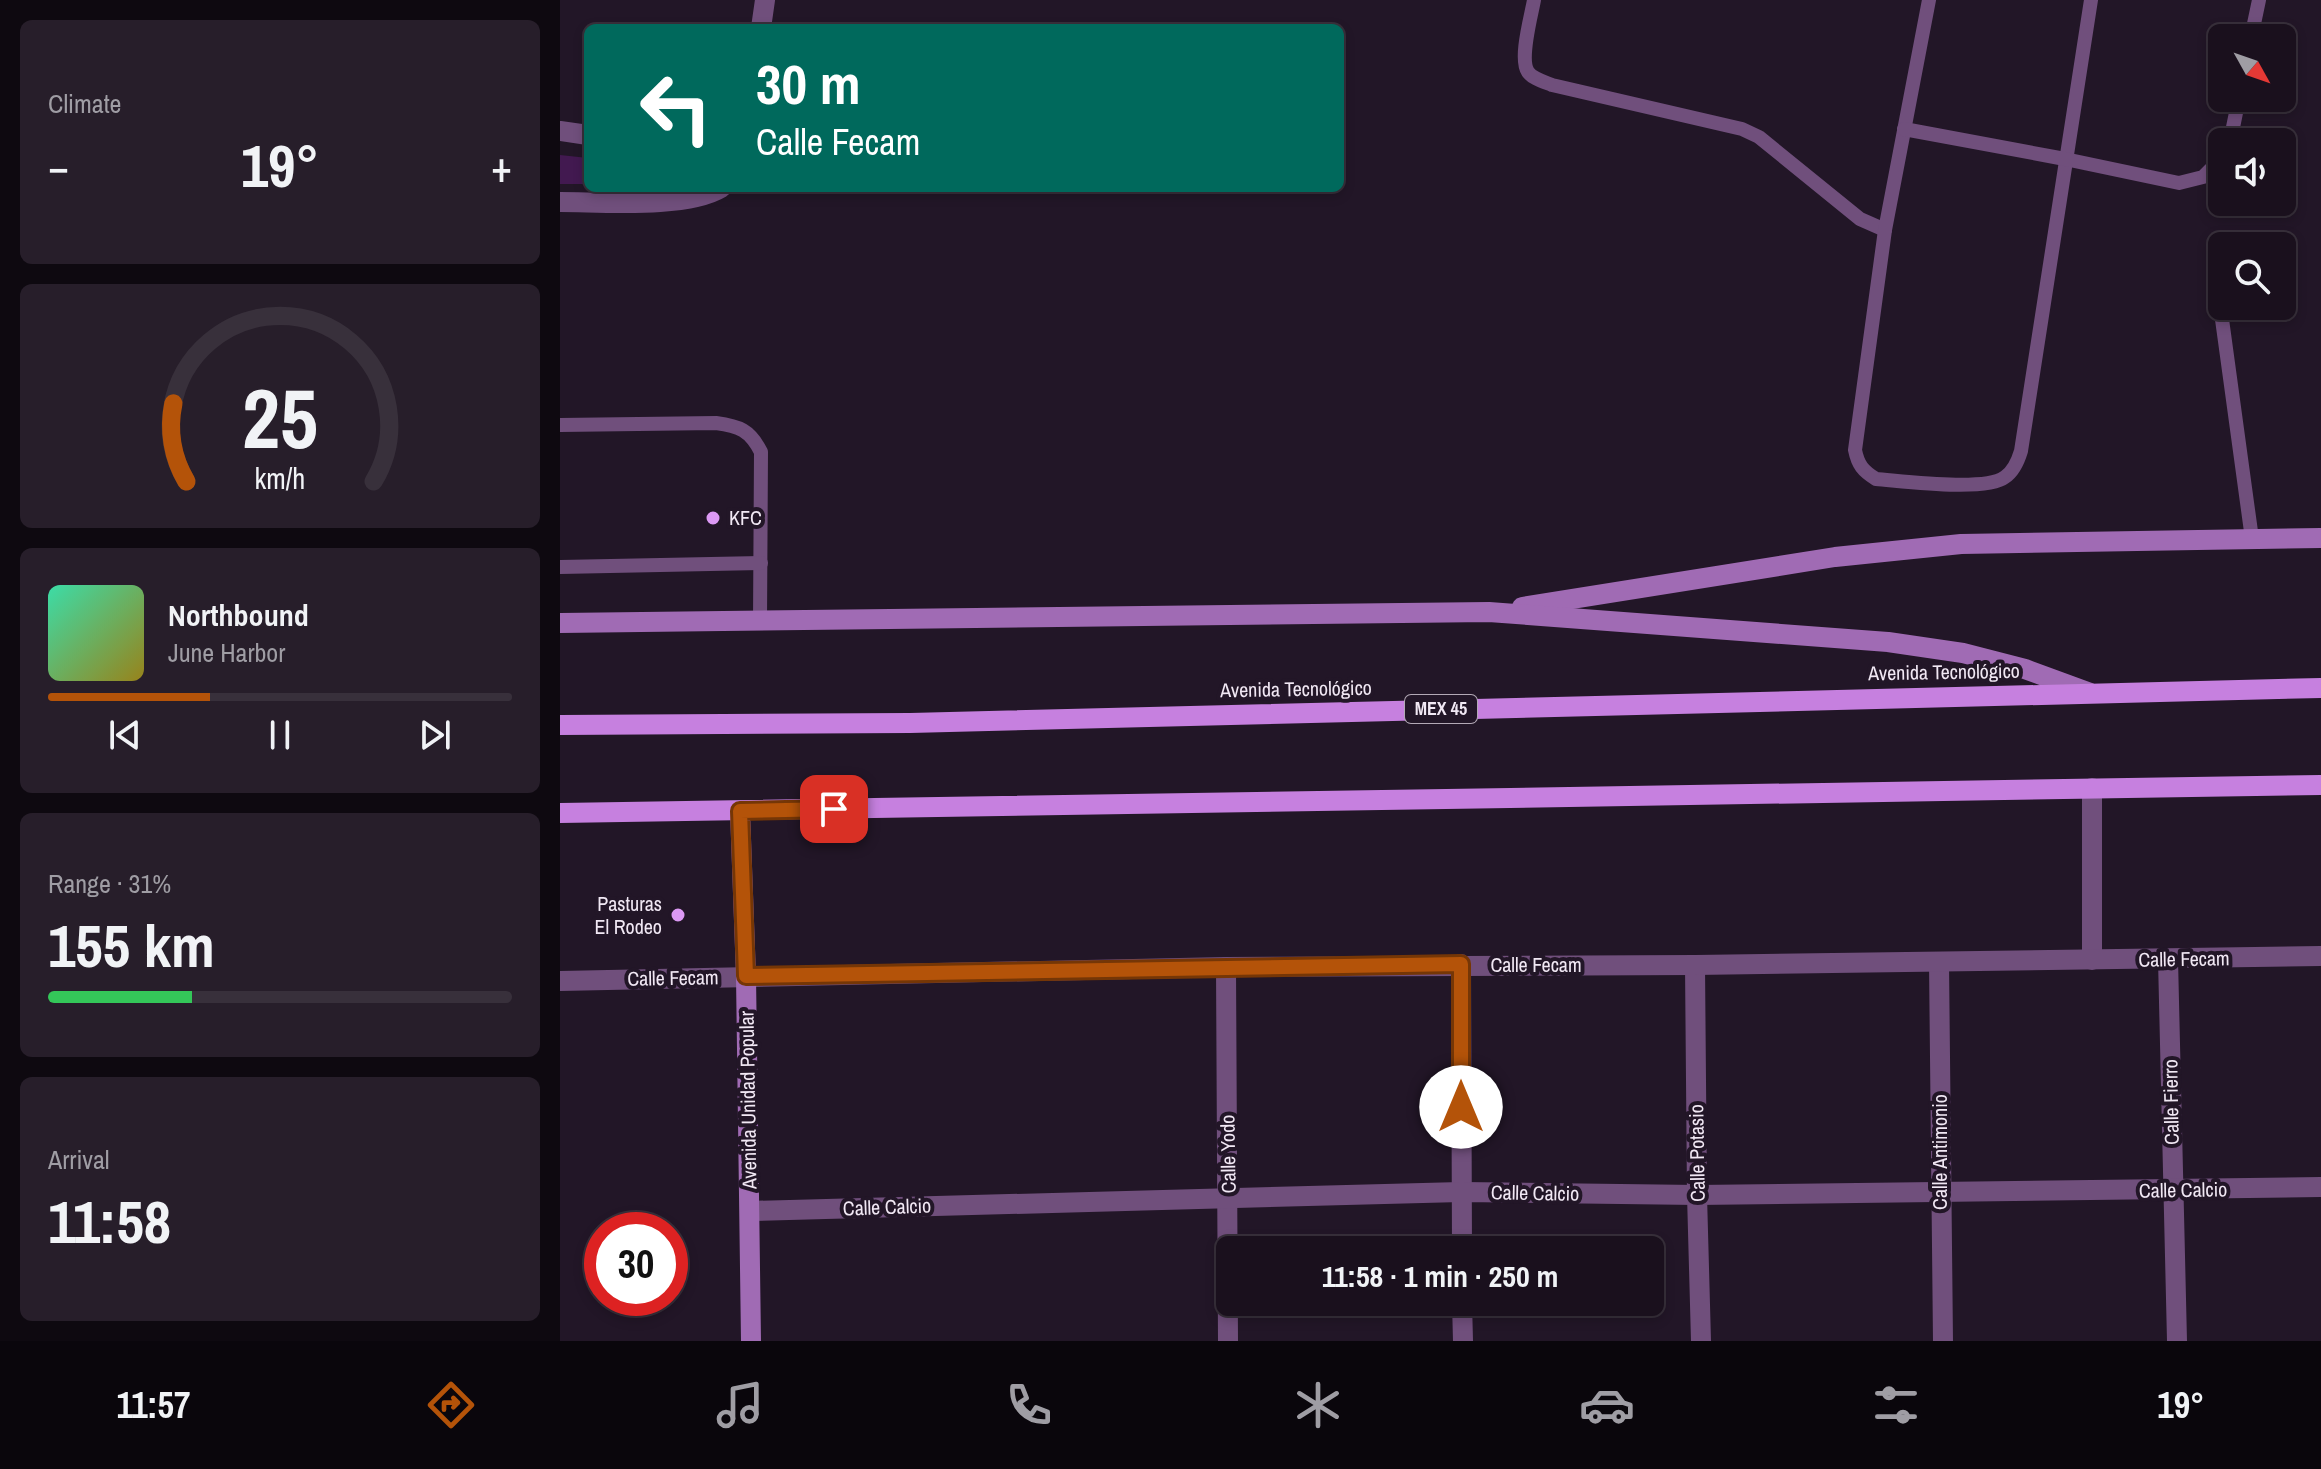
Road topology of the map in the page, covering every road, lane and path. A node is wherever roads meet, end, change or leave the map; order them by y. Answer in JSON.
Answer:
{"nodes":[{"id":1,"x":765,"y":0,"type":"edge"},
{"id":2,"x":1534,"y":0,"type":"edge"},
{"id":3,"x":1929,"y":0,"type":"edge"},
{"id":4,"x":2091,"y":0,"type":"edge"},
{"id":5,"x":2259,"y":0,"type":"edge"},
{"id":6,"x":762,"y":24,"type":"edge"},
{"id":7,"x":2254,"y":24,"type":"edge"},
{"id":8,"x":1904,"y":129,"type":"junction"},
{"id":9,"x":560,"y":131,"type":"edge"},
{"id":10,"x":584,"y":134,"type":"edge"},
{"id":11,"x":2065,"y":159,"type":"junction"},
{"id":12,"x":2208,"y":172,"type":"edge"},
{"id":13,"x":710,"y":192,"type":"edge"},
{"id":14,"x":560,"y":202,"type":"edge"},
{"id":15,"x":1885,"y":230,"type":"junction"},
{"id":16,"x":2222,"y":320,"type":"edge"},
{"id":17,"x":560,"y":425,"type":"edge"},
{"id":18,"x":2321,"y":538,"type":"edge"},
{"id":19,"x":2252,"y":539,"type":"junction"},
{"id":20,"x":761,"y":563,"type":"junction"},
{"id":21,"x":560,"y":567,"type":"edge"},
{"id":22,"x":1489,"y":612,"type":"junction"},
{"id":23,"x":760,"y":621,"type":"junction"},
{"id":24,"x":560,"y":623,"type":"edge"},
{"id":25,"x":2321,"y":688,"type":"edge"},
{"id":26,"x":2090,"y":693,"type":"junction"},
{"id":27,"x":560,"y":725,"type":"edge"},
{"id":28,"x":2321,"y":785,"type":"edge"},
{"id":29,"x":2092,"y":788,"type":"junction"},
{"id":30,"x":740,"y":811,"type":"junction"},
{"id":31,"x":560,"y":813,"type":"edge"},
{"id":32,"x":2321,"y":956,"type":"edge"},
{"id":33,"x":2168,"y":959,"type":"junction"},
{"id":34,"x":2092,"y":960,"type":"junction"},
{"id":35,"x":1939,"y":962,"type":"junction"},
{"id":36,"x":1461,"y":964,"type":"junction"},
{"id":37,"x":1695,"y":965,"type":"junction"},
{"id":38,"x":1226,"y":967,"type":"junction"},
{"id":39,"x":746,"y":976,"type":"junction"},
{"id":40,"x":560,"y":981,"type":"edge"},
{"id":41,"x":2321,"y":1187,"type":"edge"},
{"id":42,"x":2173,"y":1191,"type":"junction"},
{"id":43,"x":1461,"y":1192,"type":"junction"},
{"id":44,"x":1940,"y":1193,"type":"junction"},
{"id":45,"x":1697,"y":1195,"type":"junction"},
{"id":46,"x":1229,"y":1197,"type":"junction"},
{"id":47,"x":750,"y":1211,"type":"junction"},
{"id":48,"x":1462,"y":1236,"type":"edge"},
{"id":49,"x":1462,"y":1316,"type":"edge"},
{"id":50,"x":751,"y":1341,"type":"edge"},
{"id":51,"x":1228,"y":1341,"type":"edge"},
{"id":52,"x":1463,"y":1341,"type":"edge"},
{"id":53,"x":1701,"y":1341,"type":"edge"},
{"id":54,"x":1943,"y":1341,"type":"edge"},
{"id":55,"x":2177,"y":1341,"type":"edge"}],
"edges":[{"from":1,"to":6,"type":"street"},
{"from":2,"to":15,"type":"lane"},
{"from":3,"to":8,"type":"lane"},
{"from":4,"to":11,"type":"lane"},
{"from":5,"to":7,"type":"lane"},
{"from":8,"to":11,"type":"lane"},
{"from":8,"to":15,"type":"lane"},
{"from":9,"to":10,"type":"street"},
{"from":11,"to":12,"type":"lane"},
{"from":11,"to":15,"type":"lane"},
{"from":13,"to":14,"type":"street"},
{"from":16,"to":19,"type":"lane"},
{"from":17,"to":20,"type":"lane"},
{"from":18,"to":19,"type":"main road"},
{"from":19,"to":22,"type":"main road"},
{"from":20,"to":21,"type":"lane"},
{"from":20,"to":23,"type":"lane"},
{"from":22,"to":23,"type":"main road"},
{"from":22,"to":26,"type":"main road"},
{"from":23,"to":24,"type":"main road"},
{"from":25,"to":26,"type":"main road","name":"Avenida Tecnológico","number":"MEX 45"},
{"from":26,"to":27,"type":"main road","name":"Avenida Tecnológico","number":"MEX 45"},
{"from":28,"to":29,"type":"main road"},
{"from":29,"to":30,"type":"main road"},
{"from":29,"to":34,"type":"street"},
{"from":30,"to":31,"type":"main road"},
{"from":30,"to":39,"type":"main road","name":"Avenida Unidad Popular"},
{"from":32,"to":33,"type":"street","name":"Calle Fecam"},
{"from":33,"to":34,"type":"street","name":"Calle Fecam"},
{"from":33,"to":42,"type":"street","name":"Calle Fierro"},
{"from":34,"to":35,"type":"street","name":"Calle Fecam"},
{"from":35,"to":37,"type":"street","name":"Calle Fecam"},
{"from":35,"to":44,"type":"street","name":"Calle Antimonio"},
{"from":36,"to":37,"type":"street","name":"Calle Fecam"},
{"from":36,"to":38,"type":"street","name":"Calle Fecam"},
{"from":36,"to":43,"type":"street"},
{"from":37,"to":45,"type":"street","name":"Calle Potasio"},
{"from":38,"to":39,"type":"street","name":"Calle Fecam"},
{"from":38,"to":46,"type":"street","name":"Calle Yodo"},
{"from":39,"to":40,"type":"street","name":"Calle Fecam"},
{"from":39,"to":47,"type":"main road","name":"Avenida Unidad Popular"},
{"from":41,"to":42,"type":"street","name":"Calle Calcio"},
{"from":42,"to":44,"type":"street","name":"Calle Calcio"},
{"from":42,"to":55,"type":"street","name":"Calle Fierro"},
{"from":43,"to":45,"type":"street","name":"Calle Calcio"},
{"from":43,"to":46,"type":"street","name":"Calle Calcio"},
{"from":43,"to":48,"type":"street"},
{"from":44,"to":45,"type":"street","name":"Calle Calcio"},
{"from":44,"to":54,"type":"street","name":"Calle Antimonio"},
{"from":45,"to":53,"type":"street","name":"Calle Potasio"},
{"from":46,"to":47,"type":"street","name":"Calle Calcio"},
{"from":46,"to":51,"type":"street","name":"Calle Yodo"},
{"from":47,"to":50,"type":"main road","name":"Avenida Unidad Popular"},
{"from":49,"to":52,"type":"street"}]}
